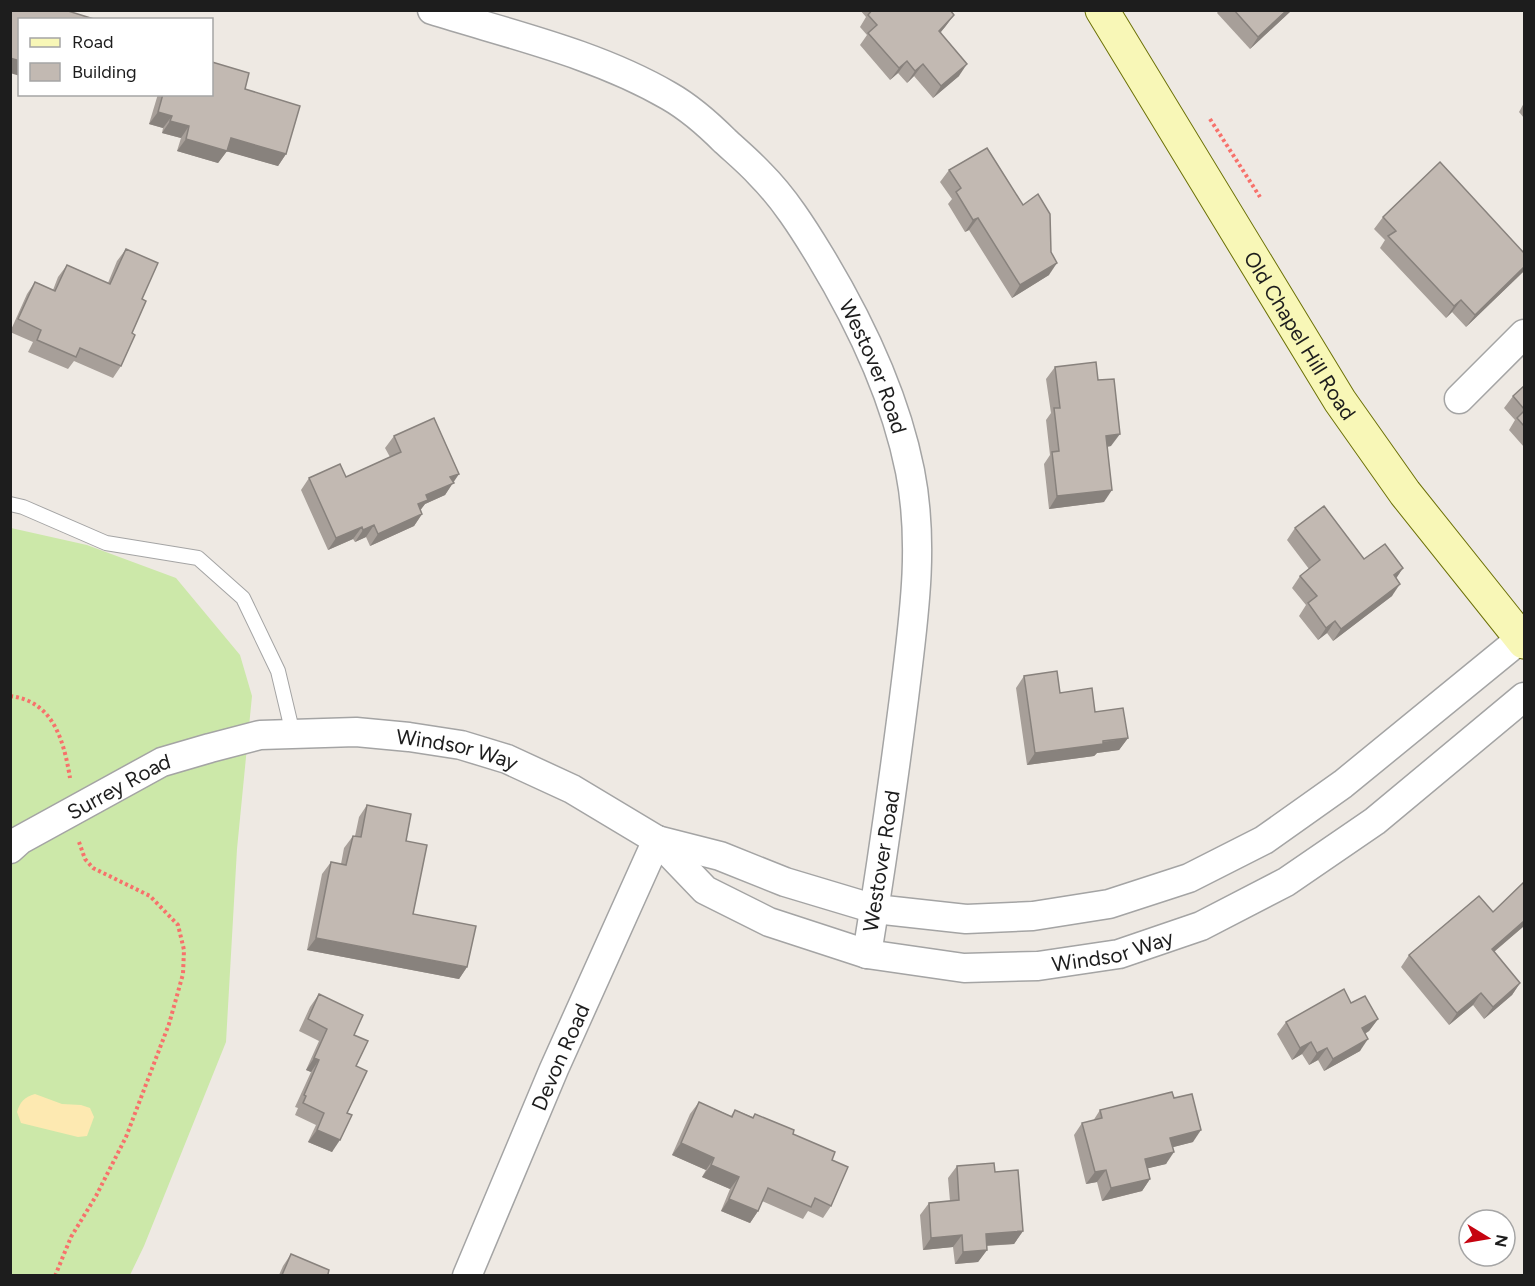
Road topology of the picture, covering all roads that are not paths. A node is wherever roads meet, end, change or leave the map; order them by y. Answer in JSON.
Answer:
{"nodes":[{"id":1,"x":432,"y":10,"type":"edge"},
{"id":2,"x":1102,"y":10,"type":"edge"},
{"id":3,"x":1524,"y":334,"type":"edge"},
{"id":4,"x":1460,"y":399,"type":"dead end"},
{"id":5,"x":10,"y":504,"type":"edge"},
{"id":6,"x":1524,"y":639,"type":"edge"},
{"id":7,"x":1524,"y":697,"type":"edge"},
{"id":8,"x":293,"y":734,"type":"junction"},
{"id":9,"x":236,"y":741,"type":"joint"},
{"id":10,"x":657,"y":840,"type":"junction"},
{"id":11,"x":14,"y":842,"type":"edge"},
{"id":12,"x":875,"y":909,"type":"junction"},
{"id":13,"x":867,"y":954,"type":"junction"},
{"id":14,"x":467,"y":1275,"type":"edge"}],
"edges":[{"from":1,"to":12,"type":"street","name":"Westover Road"},
{"from":2,"to":6,"type":"street","name":"Old Chapel Hill Road"},
{"from":3,"to":4,"type":"street"},
{"from":5,"to":8,"type":"lane"},
{"from":6,"to":12,"type":"street","name":"Windsor Way"},
{"from":7,"to":13,"type":"street","name":"Windsor Way"},
{"from":8,"to":9,"type":"street","name":"Windsor Way"},
{"from":8,"to":10,"type":"street","name":"Windsor Way"},
{"from":9,"to":11,"type":"street","name":"Surrey Road"},
{"from":10,"to":12,"type":"street","name":"Windsor Way"},
{"from":10,"to":13,"type":"street","name":"Windsor Way"},
{"from":10,"to":14,"type":"street","name":"Devon Road"},
{"from":12,"to":13,"type":"street","name":"Westover Road"}]}
